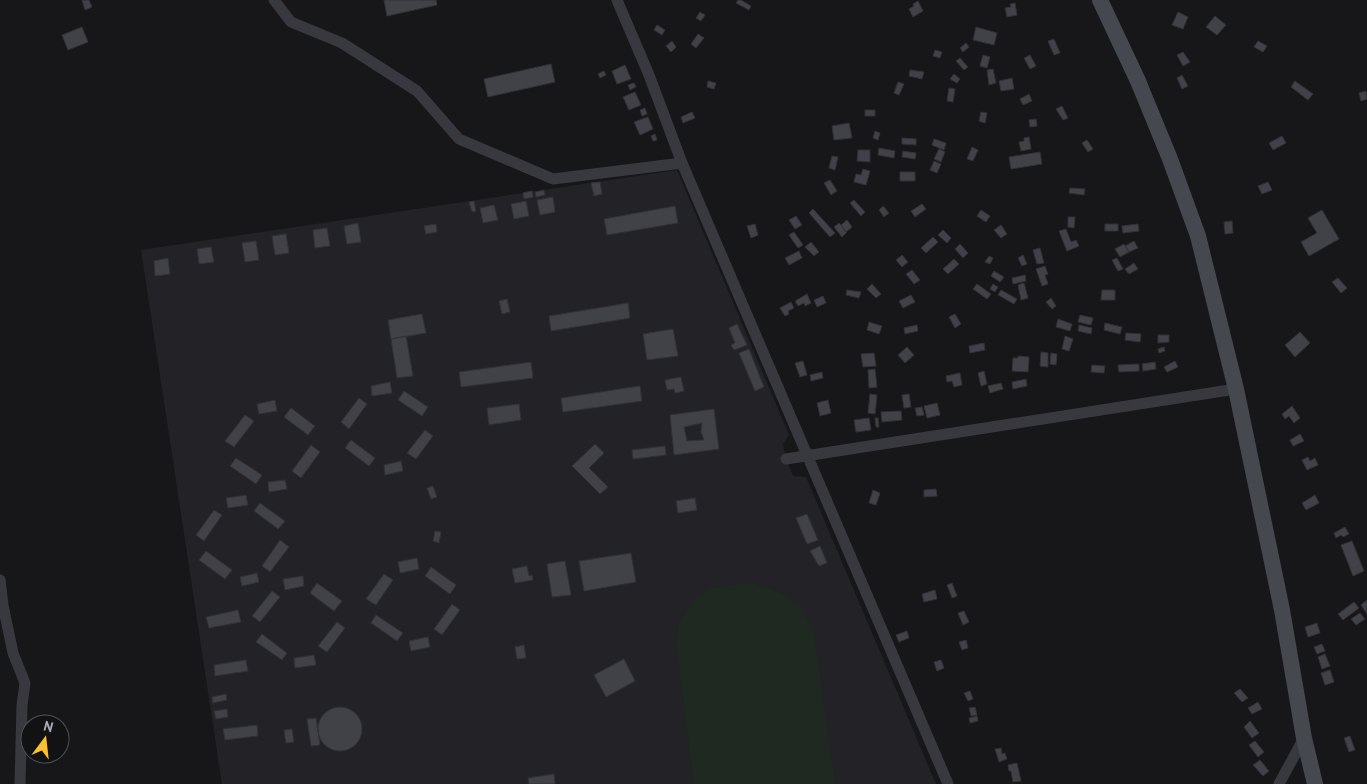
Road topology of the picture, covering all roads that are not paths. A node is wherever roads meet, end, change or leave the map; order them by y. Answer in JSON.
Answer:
{"nodes":[{"id":1,"x":274,"y":0,"type":"edge"},
{"id":2,"x":617,"y":0,"type":"edge"},
{"id":3,"x":1100,"y":0,"type":"edge"},
{"id":4,"x":682,"y":163,"type":"junction"},
{"id":5,"x":1236,"y":389,"type":"junction"},
{"id":6,"x":807,"y":456,"type":"junction"},
{"id":7,"x":786,"y":460,"type":"dead end"},
{"id":8,"x":0,"y":580,"type":"edge"},
{"id":9,"x":1304,"y":738,"type":"junction"},
{"id":10,"x":20,"y":784,"type":"edge"},
{"id":11,"x":948,"y":784,"type":"edge"},
{"id":12,"x":1279,"y":784,"type":"edge"},
{"id":13,"x":1315,"y":784,"type":"edge"}],
"edges":[{"from":1,"to":4,"type":"street"},
{"from":2,"to":4,"type":"street"},
{"from":3,"to":5,"type":"main road"},
{"from":4,"to":6,"type":"street"},
{"from":5,"to":6,"type":"street"},
{"from":5,"to":9,"type":"main road"},
{"from":6,"to":7,"type":"street"},
{"from":6,"to":11,"type":"street"},
{"from":8,"to":10,"type":"street"},
{"from":9,"to":12,"type":"street"},
{"from":9,"to":13,"type":"main road"}]}
